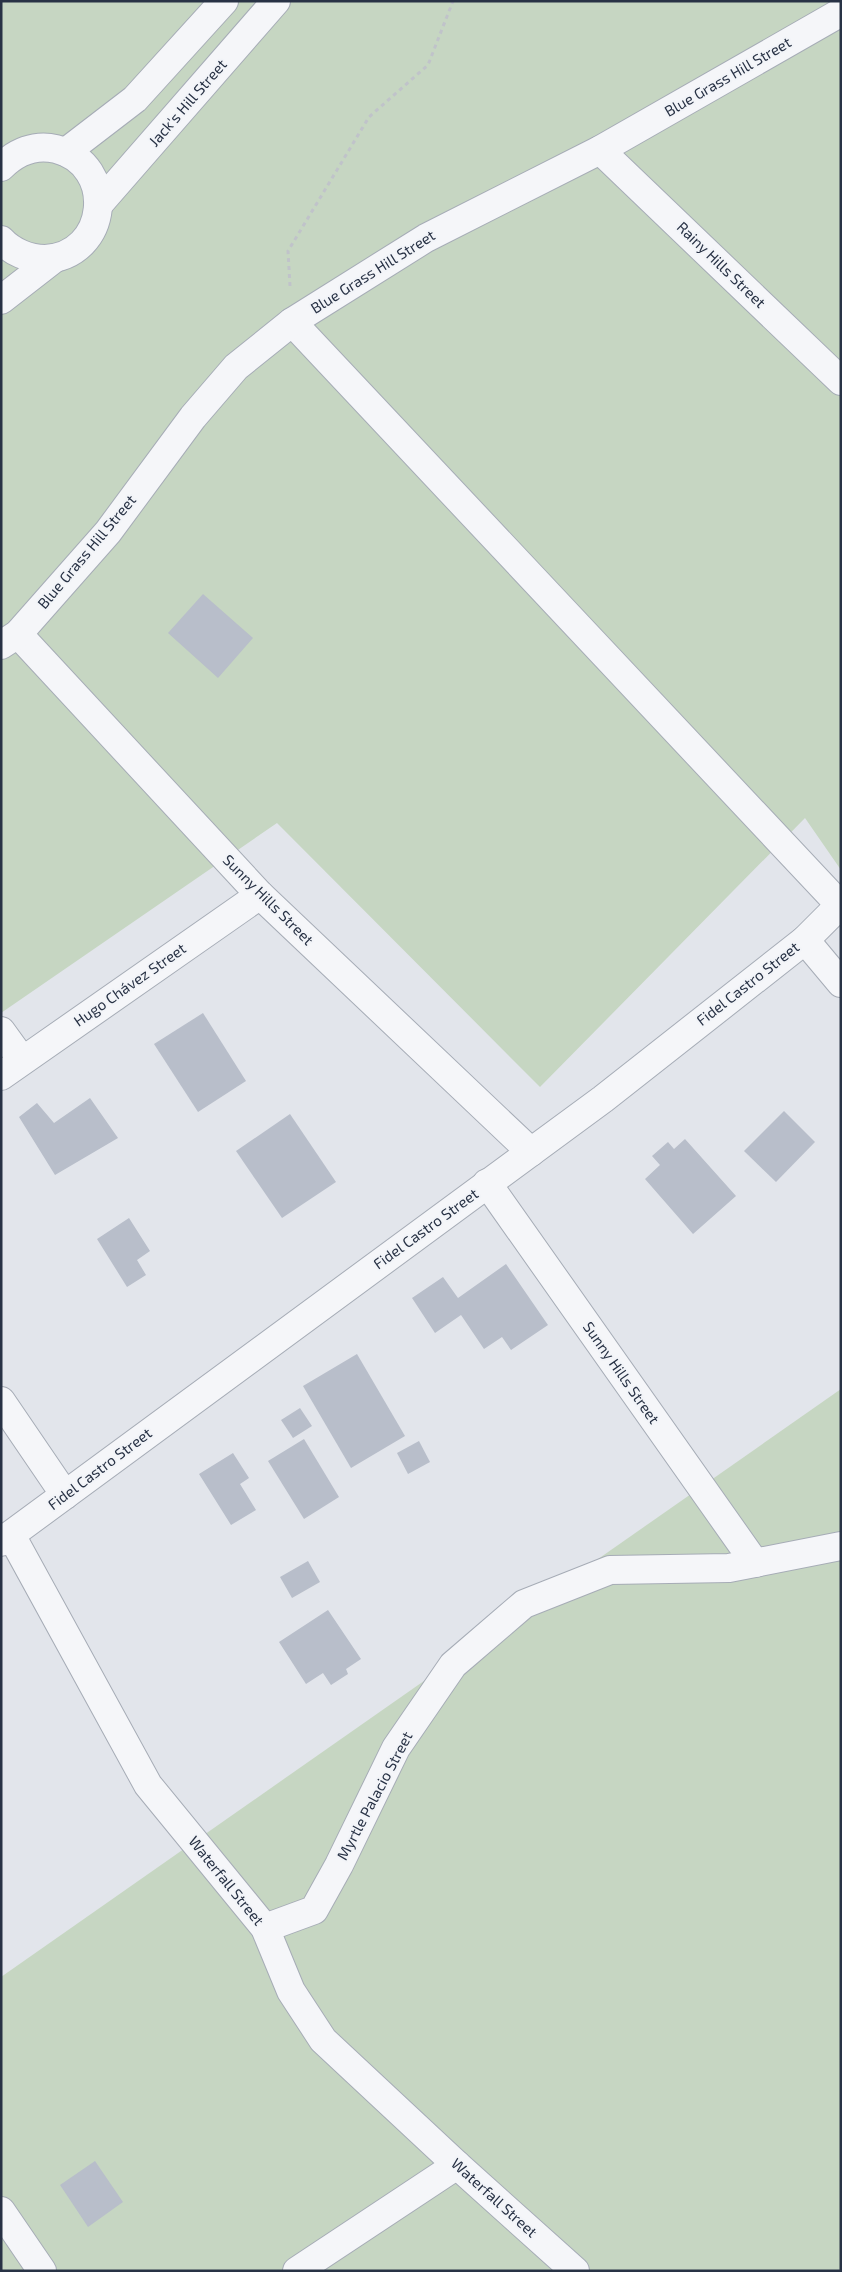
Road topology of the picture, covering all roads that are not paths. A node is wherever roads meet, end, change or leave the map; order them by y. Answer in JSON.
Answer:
{"nodes":[{"id":1,"x":224,"y":1,"type":"edge"},
{"id":2,"x":276,"y":1,"type":"edge"},
{"id":3,"x":834,"y":10,"type":"edge"},
{"id":4,"x":600,"y":150,"type":"junction"},
{"id":5,"x":66,"y":152,"type":"junction"},
{"id":6,"x":1,"y":167,"type":"edge"},
{"id":7,"x":99,"y":204,"type":"junction"},
{"id":8,"x":1,"y":240,"type":"edge"},
{"id":9,"x":55,"y":258,"type":"junction"},
{"id":10,"x":1,"y":300,"type":"edge"},
{"id":11,"x":292,"y":322,"type":"junction"},
{"id":12,"x":841,"y":381,"type":"edge"},
{"id":13,"x":10,"y":640,"type":"edge"},
{"id":14,"x":260,"y":895,"type":"junction"},
{"id":15,"x":840,"y":905,"type":"edge"},
{"id":16,"x":805,"y":940,"type":"junction"},
{"id":17,"x":841,"y":983,"type":"edge"},
{"id":18,"x":1,"y":1031,"type":"edge"},
{"id":19,"x":12,"y":1068,"type":"edge"},
{"id":20,"x":532,"y":1152,"type":"junction"},
{"id":21,"x":487,"y":1183,"type":"junction"},
{"id":22,"x":1,"y":1402,"type":"edge"},
{"id":23,"x":65,"y":1495,"type":"junction"},
{"id":24,"x":6,"y":1538,"type":"edge"},
{"id":25,"x":841,"y":1546,"type":"edge"},
{"id":26,"x":755,"y":1563,"type":"junction"},
{"id":27,"x":264,"y":1928,"type":"junction"},
{"id":28,"x":457,"y":2165,"type":"junction"},
{"id":29,"x":1,"y":2211,"type":"edge"},
{"id":30,"x":42,"y":2271,"type":"edge"},
{"id":31,"x":297,"y":2271,"type":"edge"},
{"id":32,"x":575,"y":2271,"type":"edge"}],
"edges":[{"from":1,"to":5,"type":"street"},
{"from":2,"to":7,"type":"street","name":"Jack's Hill Street"},
{"from":3,"to":4,"type":"street","name":"Blue Grass Hill Street"},
{"from":4,"to":11,"type":"street","name":"Blue Grass Hill Street"},
{"from":4,"to":12,"type":"street","name":"Rainy Hills Street"},
{"from":5,"to":6,"type":"street"},
{"from":5,"to":7,"type":"street"},
{"from":7,"to":9,"type":"street"},
{"from":8,"to":9,"type":"street"},
{"from":9,"to":10,"type":"street"},
{"from":11,"to":13,"type":"street","name":"Blue Grass Hill Street"},
{"from":11,"to":15,"type":"street"},
{"from":13,"to":14,"type":"street","name":"Sunny Hills Street"},
{"from":14,"to":19,"type":"street","name":"Hugo Chávez Street"},
{"from":14,"to":20,"type":"street","name":"Sunny Hills Street"},
{"from":15,"to":16,"type":"street","name":"Fidel Castro Street"},
{"from":16,"to":17,"type":"street"},
{"from":16,"to":20,"type":"street","name":"Fidel Castro Street"},
{"from":18,"to":19,"type":"street"},
{"from":20,"to":21,"type":"street","name":"Fidel Castro Street"},
{"from":21,"to":23,"type":"street","name":"Fidel Castro Street"},
{"from":21,"to":26,"type":"street","name":"Sunny Hills Street"},
{"from":22,"to":23,"type":"street"},
{"from":23,"to":24,"type":"street","name":"Fidel Castro Street"},
{"from":24,"to":27,"type":"street","name":"Waterfall Street"},
{"from":25,"to":26,"type":"street","name":"Myrtle Palacio Street"},
{"from":26,"to":27,"type":"street","name":"Myrtle Palacio Street"},
{"from":27,"to":28,"type":"street","name":"Waterfall Street"},
{"from":28,"to":31,"type":"street"},
{"from":28,"to":32,"type":"street","name":"Waterfall Street"},
{"from":29,"to":30,"type":"street"}]}
